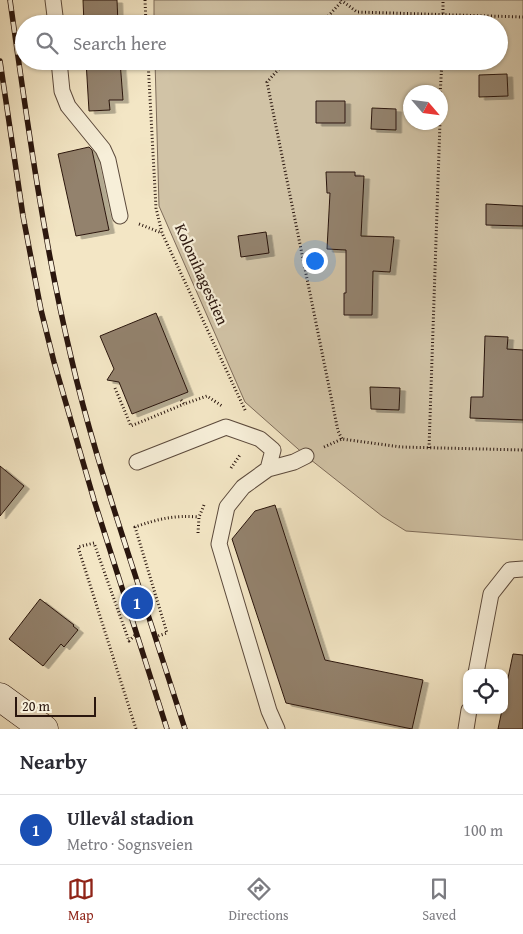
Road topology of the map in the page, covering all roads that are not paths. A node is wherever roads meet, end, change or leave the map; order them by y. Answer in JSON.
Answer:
{"nodes":[{"id":1,"x":53,"y":0,"type":"edge"},
{"id":2,"x":55,"y":15,"type":"edge"},
{"id":3,"x":60,"y":70,"type":"edge"},
{"id":4,"x":120,"y":216,"type":"dead end"},
{"id":5,"x":306,"y":456,"type":"road end"},
{"id":6,"x":137,"y":462,"type":"dead end"},
{"id":7,"x":268,"y":469,"type":"junction"},
{"id":8,"x":523,"y":570,"type":"edge"},
{"id":9,"x":477,"y":669,"type":"edge"},
{"id":10,"x":0,"y":697,"type":"edge"},
{"id":11,"x":468,"y":714,"type":"edge"},
{"id":12,"x":44,"y":729,"type":"edge"},
{"id":13,"x":277,"y":729,"type":"edge"},
{"id":14,"x":466,"y":729,"type":"edge"}],
"edges":[{"from":1,"to":2,"type":"lane"},
{"from":3,"to":4,"type":"lane"},
{"from":5,"to":7,"type":"lane"},
{"from":6,"to":7,"type":"lane"},
{"from":7,"to":13,"type":"lane"},
{"from":8,"to":9,"type":"lane"},
{"from":10,"to":12,"type":"main road"},
{"from":11,"to":14,"type":"lane"}]}
